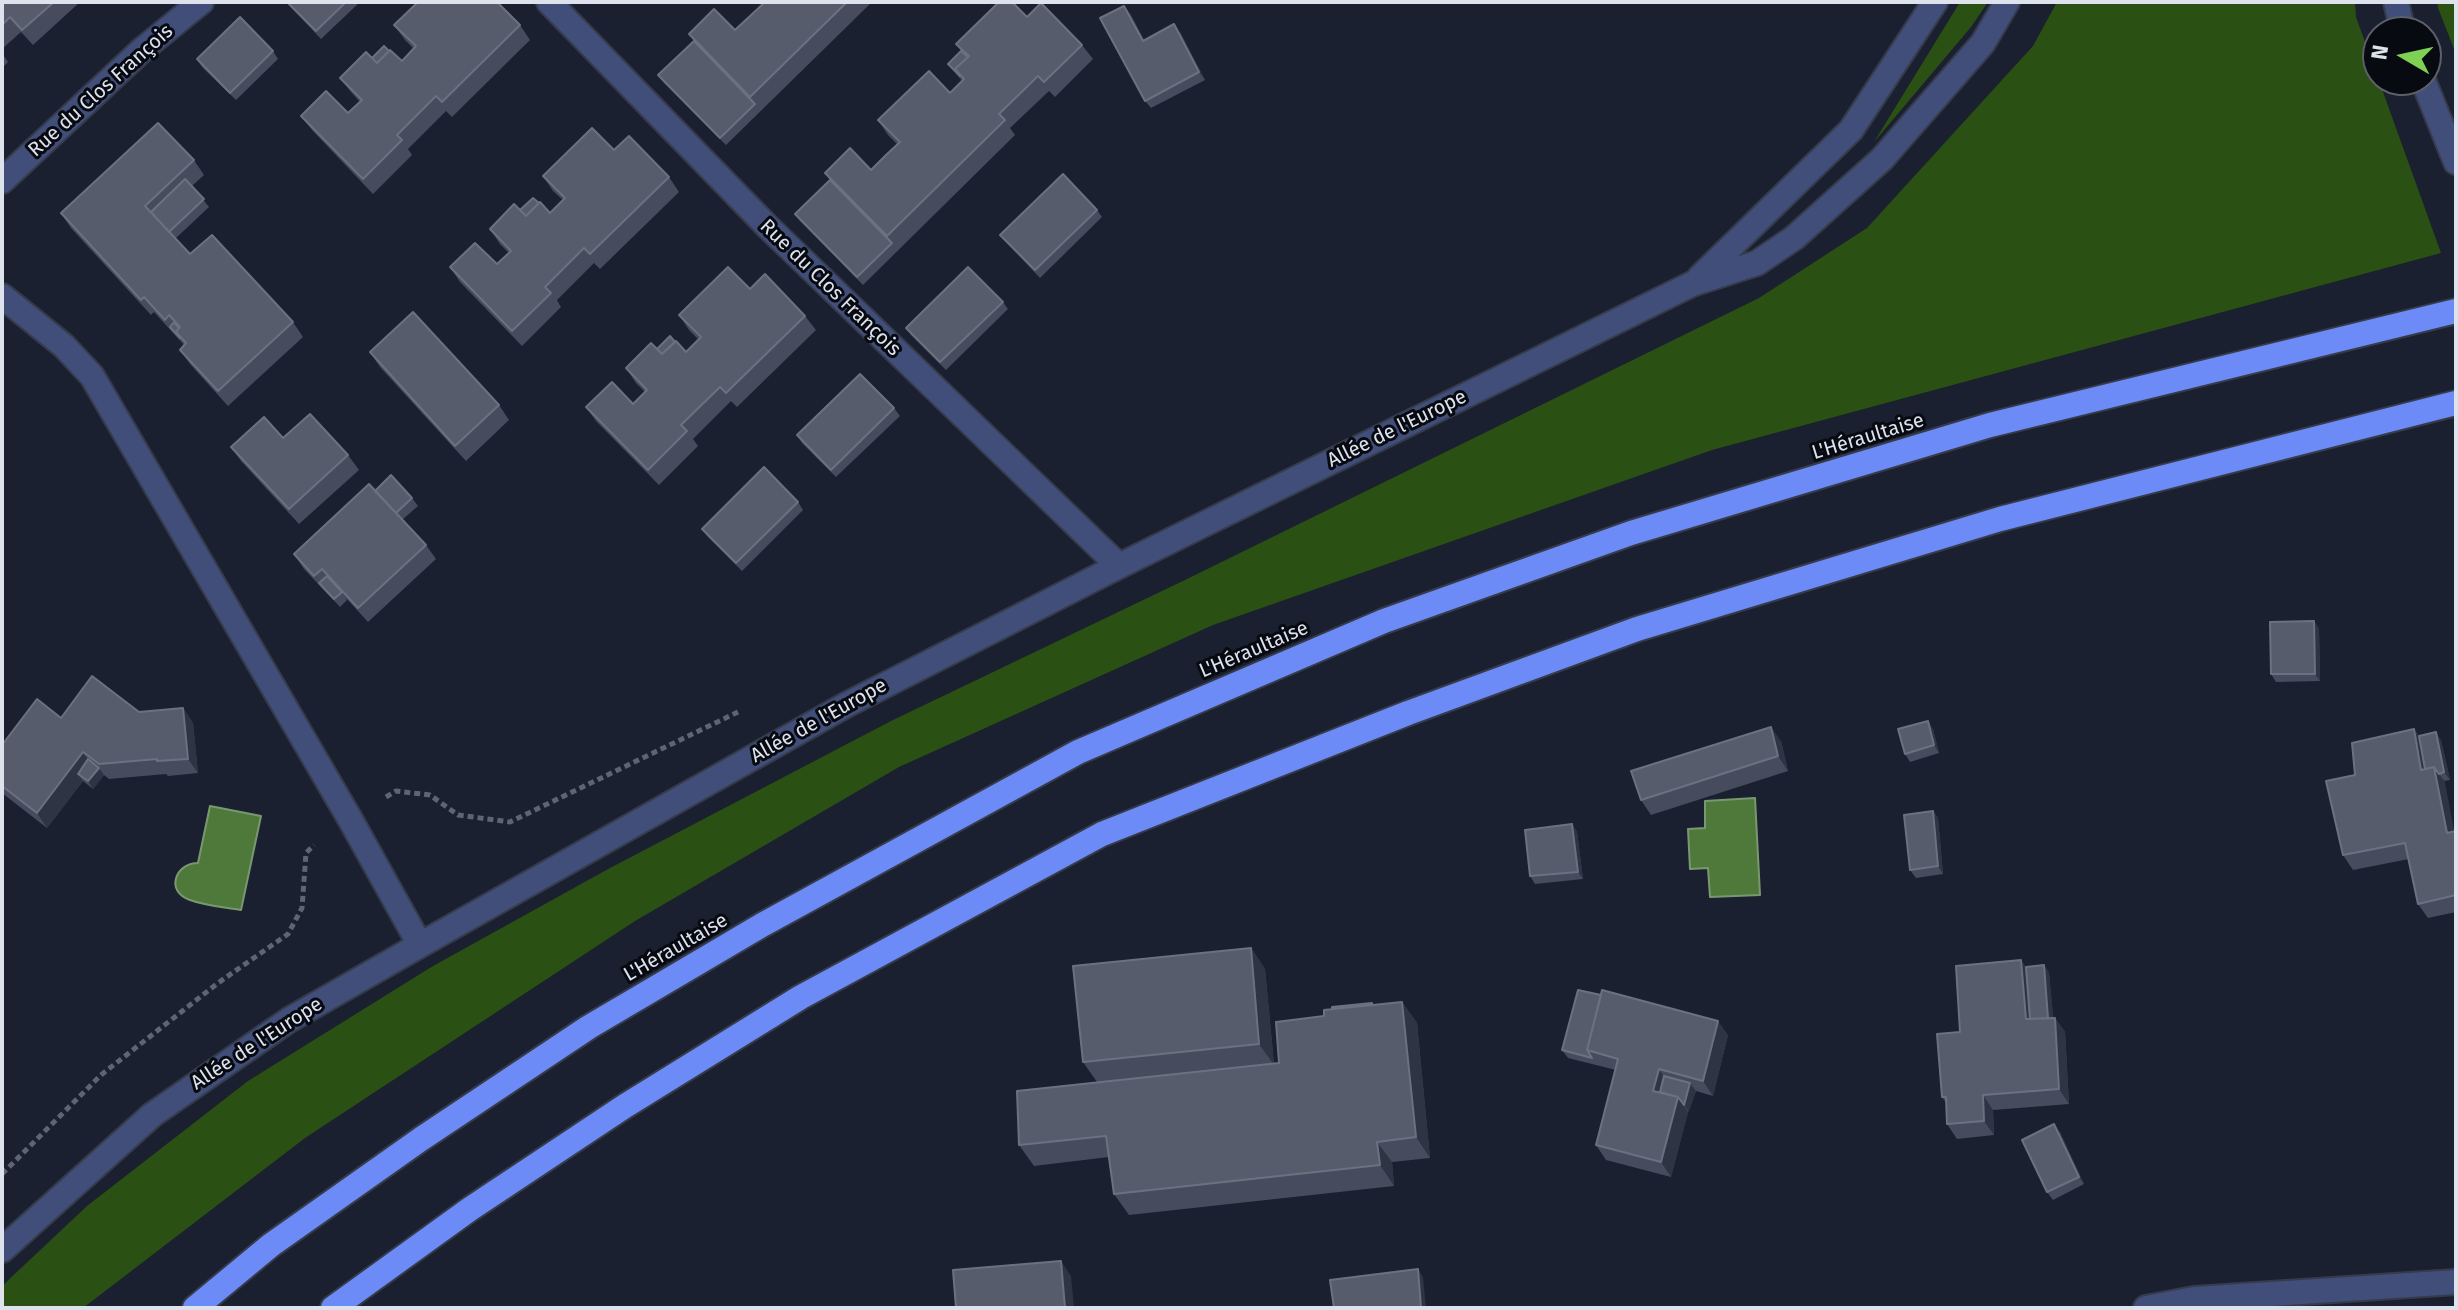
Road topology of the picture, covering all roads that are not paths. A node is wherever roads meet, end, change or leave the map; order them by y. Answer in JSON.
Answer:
{"nodes":[{"id":1,"x":201,"y":2,"type":"edge"},
{"id":2,"x":549,"y":2,"type":"edge"},
{"id":3,"x":1935,"y":2,"type":"edge"},
{"id":4,"x":2007,"y":2,"type":"edge"},
{"id":5,"x":2429,"y":96,"type":"edge"},
{"id":6,"x":2456,"y":162,"type":"edge"},
{"id":7,"x":2,"y":181,"type":"edge"},
{"id":8,"x":1692,"y":284,"type":"junction"},
{"id":9,"x":2,"y":296,"type":"edge"},
{"id":10,"x":2446,"y":314,"type":"edge"},
{"id":11,"x":2456,"y":403,"type":"edge"},
{"id":12,"x":1119,"y":566,"type":"junction"},
{"id":13,"x":420,"y":945,"type":"junction"},
{"id":14,"x":2,"y":1250,"type":"edge"},
{"id":15,"x":2456,"y":1282,"type":"edge"},
{"id":16,"x":195,"y":1308,"type":"edge"},
{"id":17,"x":333,"y":1308,"type":"edge"},
{"id":18,"x":2146,"y":1308,"type":"edge"}],
"edges":[{"from":1,"to":7,"type":"street","name":"Rue du Clos François"},
{"from":2,"to":12,"type":"street","name":"Rue du Clos François"},
{"from":3,"to":8,"type":"street","name":"Allée de l'Europe"},
{"from":4,"to":8,"type":"street","name":"Allée de l'Europe"},
{"from":5,"to":6,"type":"street"},
{"from":8,"to":12,"type":"street","name":"Allée de l'Europe"},
{"from":9,"to":13,"type":"street"},
{"from":10,"to":16,"type":"highway","name":"L'Héraultaise"},
{"from":11,"to":17,"type":"highway"},
{"from":12,"to":13,"type":"street","name":"Allée de l'Europe"},
{"from":13,"to":14,"type":"street","name":"Allée de l'Europe"},
{"from":15,"to":18,"type":"street"}]}
